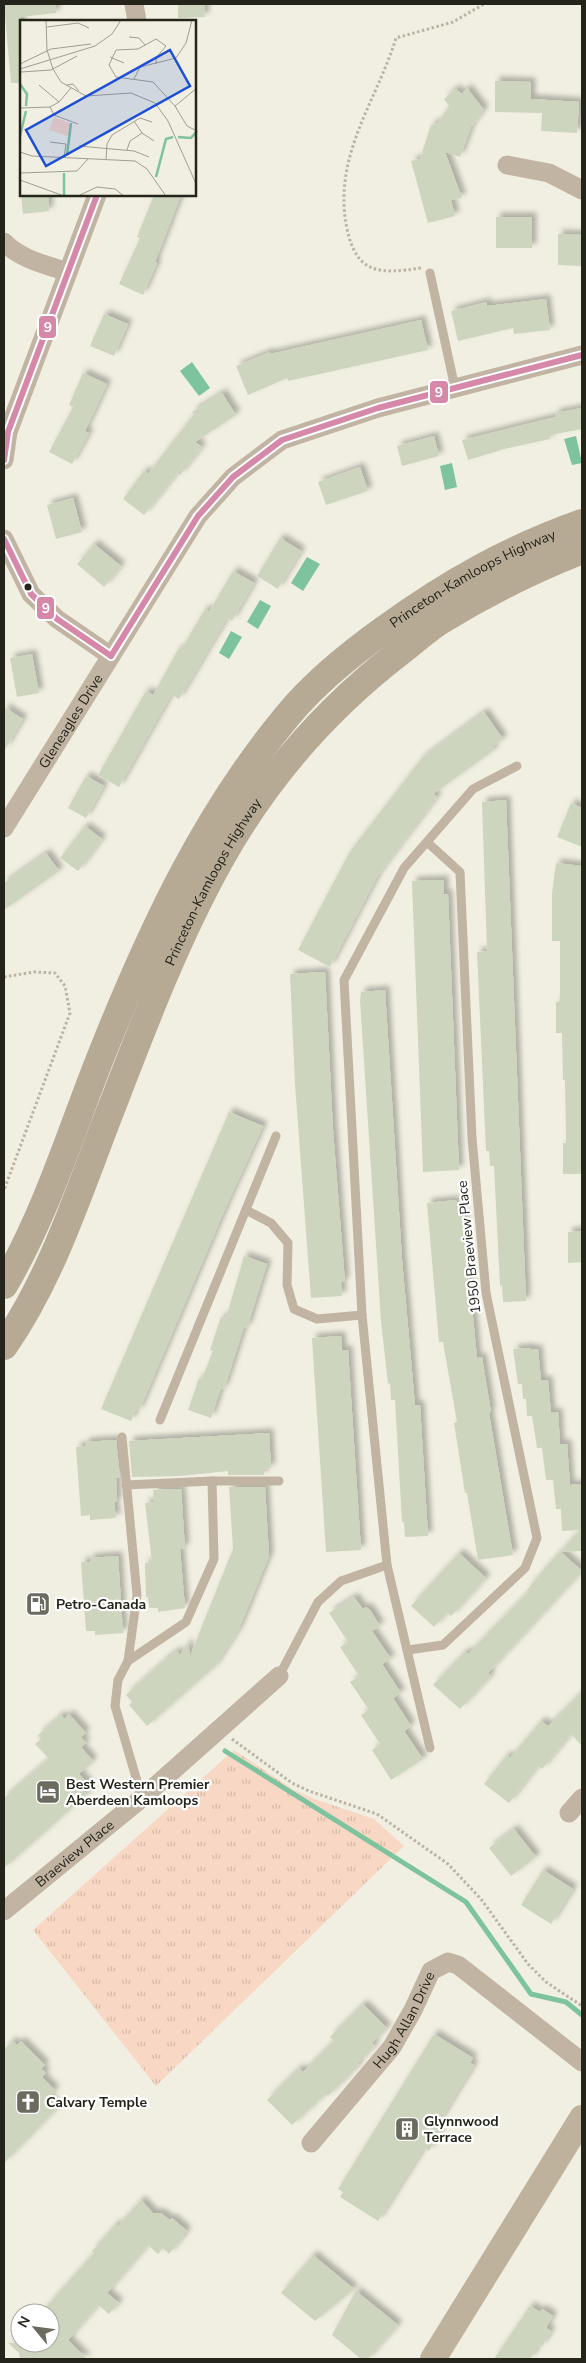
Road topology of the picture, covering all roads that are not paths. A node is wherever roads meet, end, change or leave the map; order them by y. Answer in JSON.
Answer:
{"nodes":[{"id":1,"x":134,"y":4,"type":"edge"},
{"id":2,"x":136,"y":20,"type":"edge"},
{"id":3,"x":507,"y":165,"type":"dead end"},
{"id":4,"x":582,"y":190,"type":"edge"},
{"id":5,"x":98,"y":196,"type":"edge"},
{"id":6,"x":4,"y":242,"type":"edge"},
{"id":7,"x":68,"y":272,"type":"junction"},
{"id":8,"x":430,"y":272,"type":"road end"},
{"id":9,"x":582,"y":355,"type":"edge"},
{"id":10,"x":455,"y":388,"type":"junction"},
{"id":11,"x":4,"y":460,"type":"edge"},
{"id":12,"x":582,"y":523,"type":"edge"},
{"id":13,"x":4,"y":539,"type":"edge"},
{"id":14,"x":582,"y":550,"type":"edge"},
{"id":15,"x":111,"y":656,"type":"junction"},
{"id":16,"x":517,"y":766,"type":"dead end"},
{"id":17,"x":4,"y":828,"type":"edge"},
{"id":18,"x":427,"y":842,"type":"junction"},
{"id":19,"x":276,"y":1136,"type":"dead end"},
{"id":20,"x":246,"y":1210,"type":"junction"},
{"id":21,"x":4,"y":1285,"type":"edge"},
{"id":22,"x":362,"y":1315,"type":"junction"},
{"id":23,"x":4,"y":1346,"type":"edge"},
{"id":24,"x":160,"y":1420,"type":"dead end"},
{"id":25,"x":122,"y":1437,"type":"dead end"},
{"id":26,"x":212,"y":1481,"type":"junction"},
{"id":27,"x":279,"y":1481,"type":"dead end"},
{"id":28,"x":126,"y":1485,"type":"junction"},
{"id":29,"x":387,"y":1565,"type":"junction"},
{"id":30,"x":408,"y":1650,"type":"junction"},
{"id":31,"x":128,"y":1661,"type":"junction"},
{"id":32,"x":279,"y":1676,"type":"joint"},
{"id":33,"x":430,"y":1748,"type":"dead end"},
{"id":34,"x":142,"y":1798,"type":"junction"},
{"id":35,"x":582,"y":1798,"type":"edge"},
{"id":36,"x":569,"y":1813,"type":"dead end"},
{"id":37,"x":4,"y":1911,"type":"edge"},
{"id":38,"x":582,"y":2062,"type":"edge"},
{"id":39,"x":582,"y":2118,"type":"edge"},
{"id":40,"x":311,"y":2143,"type":"dead end"},
{"id":41,"x":432,"y":2359,"type":"edge"}],
"edges":[{"from":1,"to":2,"type":"street"},
{"from":3,"to":4,"type":"street"},
{"from":5,"to":7,"type":"street"},
{"from":6,"to":7,"type":"street"},
{"from":7,"to":11,"type":"street"},
{"from":8,"to":10,"type":"lane"},
{"from":9,"to":10,"type":"street","name":"Gleneagles Drive"},
{"from":10,"to":15,"type":"street","name":"Gleneagles Drive"},
{"from":12,"to":21,"type":"main road","name":"Princeton-Kamloops Highway"},
{"from":13,"to":15,"type":"street"},
{"from":14,"to":23,"type":"main road","name":"Princeton-Kamloops Highway"},
{"from":15,"to":17,"type":"street","name":"Gleneagles Drive"},
{"from":16,"to":18,"type":"lane"},
{"from":18,"to":22,"type":"lane"},
{"from":18,"to":30,"type":"lane","name":"1950 Braeview Place"},
{"from":19,"to":20,"type":"lane"},
{"from":20,"to":22,"type":"lane"},
{"from":20,"to":24,"type":"lane"},
{"from":22,"to":29,"type":"lane"},
{"from":25,"to":28,"type":"lane"},
{"from":26,"to":27,"type":"lane"},
{"from":26,"to":28,"type":"lane"},
{"from":26,"to":31,"type":"lane"},
{"from":28,"to":31,"type":"lane"},
{"from":29,"to":30,"type":"lane"},
{"from":29,"to":32,"type":"lane"},
{"from":30,"to":33,"type":"lane"},
{"from":31,"to":34,"type":"lane"},
{"from":32,"to":34,"type":"street","name":"Braeview Place"},
{"from":34,"to":37,"type":"street","name":"Braeview Place"},
{"from":35,"to":36,"type":"street"},
{"from":38,"to":40,"type":"street","name":"Hugh Allan Drive"},
{"from":39,"to":41,"type":"main road"}]}
